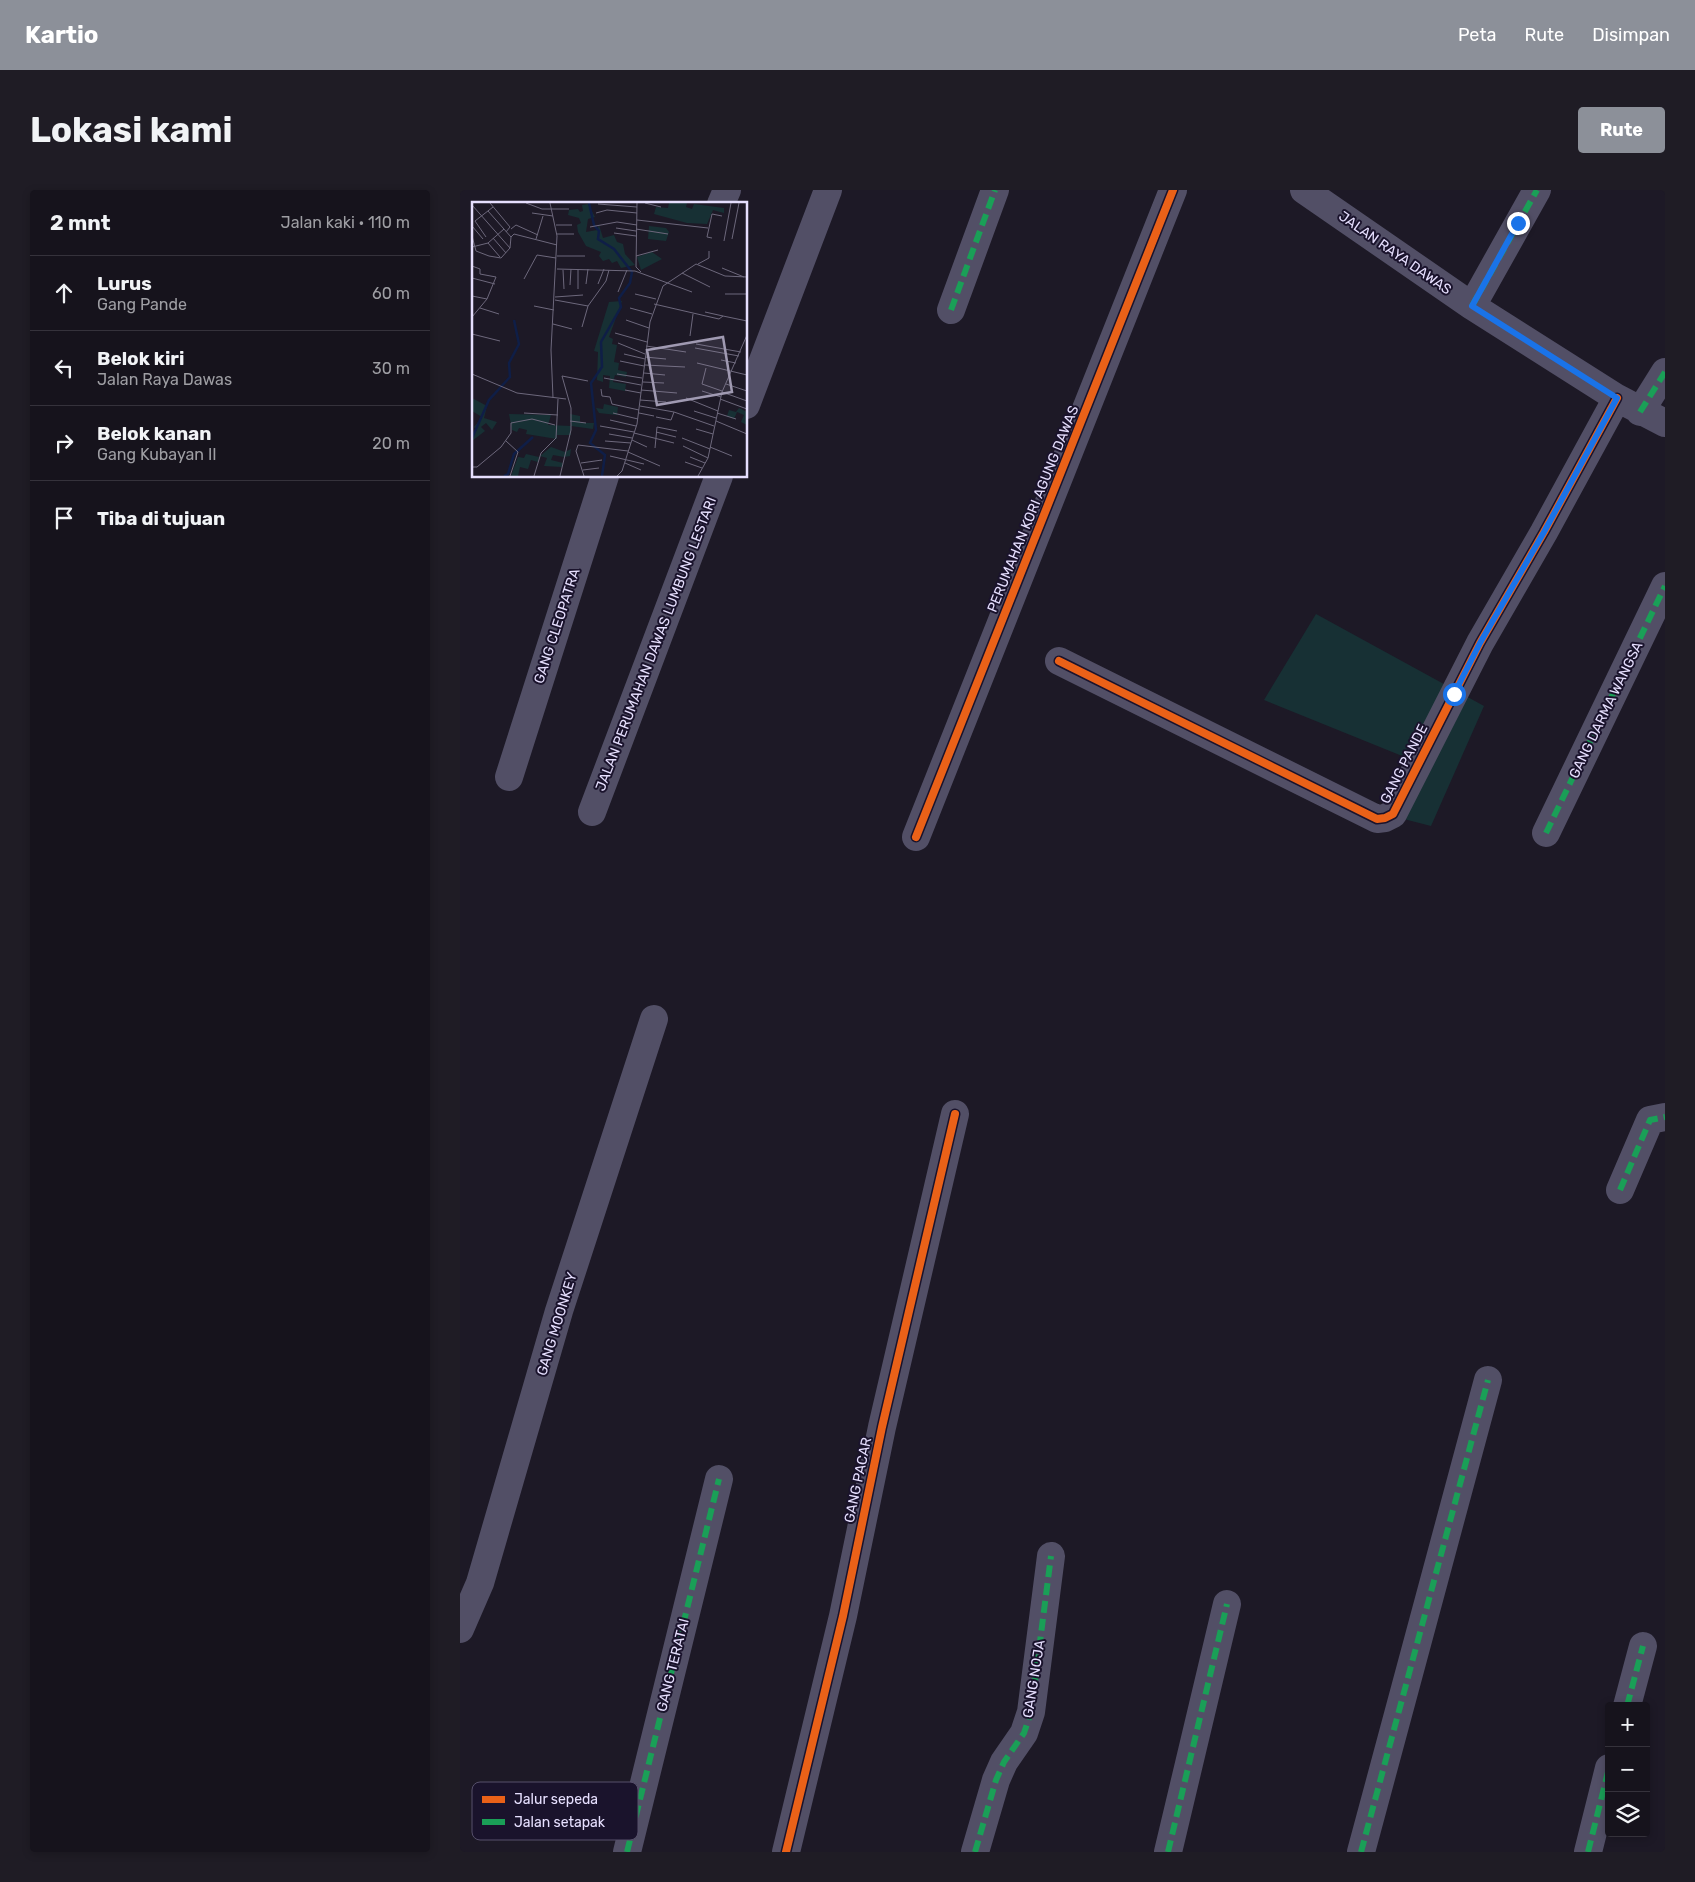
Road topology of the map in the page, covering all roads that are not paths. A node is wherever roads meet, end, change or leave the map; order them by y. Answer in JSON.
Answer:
{"nodes":[{"id":1,"x":727,"y":190,"type":"edge"},
{"id":2,"x":828,"y":190,"type":"edge"},
{"id":3,"x":995,"y":190,"type":"edge"},
{"id":4,"x":1173,"y":190,"type":"edge"},
{"id":5,"x":1304,"y":190,"type":"edge"},
{"id":6,"x":1537,"y":190,"type":"edge"},
{"id":7,"x":722,"y":202,"type":"edge"},
{"id":8,"x":1472,"y":306,"type":"junction"},
{"id":9,"x":951,"y":310,"type":"dead end"},
{"id":10,"x":1665,"y":372,"type":"edge"},
{"id":11,"x":1617,"y":398,"type":"junction"},
{"id":12,"x":748,"y":400,"type":"edge"},
{"id":13,"x":1640,"y":412,"type":"junction"},
{"id":14,"x":1665,"y":424,"type":"edge"},
{"id":15,"x":604,"y":478,"type":"edge"},
{"id":16,"x":718,"y":478,"type":"edge"},
{"id":17,"x":1665,"y":586,"type":"edge"},
{"id":18,"x":1059,"y":661,"type":"dead end"},
{"id":19,"x":509,"y":777,"type":"dead end"},
{"id":20,"x":592,"y":812,"type":"dead end"},
{"id":21,"x":1546,"y":833,"type":"dead end"},
{"id":22,"x":916,"y":837,"type":"dead end"},
{"id":23,"x":654,"y":1019,"type":"dead end"},
{"id":24,"x":955,"y":1114,"type":"dead end"},
{"id":25,"x":1665,"y":1117,"type":"edge"},
{"id":26,"x":1620,"y":1190,"type":"dead end"},
{"id":27,"x":1488,"y":1380,"type":"dead end"},
{"id":28,"x":718,"y":1479,"type":"dead end"},
{"id":29,"x":1051,"y":1556,"type":"dead end"},
{"id":30,"x":1228,"y":1604,"type":"dead end"},
{"id":31,"x":460,"y":1629,"type":"edge"},
{"id":32,"x":1643,"y":1646,"type":"dead end"},
{"id":33,"x":1628,"y":1702,"type":"edge"},
{"id":34,"x":1605,"y":1784,"type":"edge"},
{"id":35,"x":638,"y":1807,"type":"edge"},
{"id":36,"x":786,"y":1852,"type":"edge"},
{"id":37,"x":975,"y":1852,"type":"edge"},
{"id":38,"x":1168,"y":1852,"type":"edge"},
{"id":39,"x":1361,"y":1852,"type":"edge"},
{"id":40,"x":1588,"y":1852,"type":"edge"}],
"edges":[{"from":1,"to":7,"type":"street"},
{"from":2,"to":12,"type":"street"},
{"from":3,"to":9,"type":"street"},
{"from":4,"to":22,"type":"street","name":"PERUMAHAN KORI AGUNG DAWAS"},
{"from":5,"to":8,"type":"street","name":"JALAN RAYA DAWAS"},
{"from":6,"to":8,"type":"street"},
{"from":8,"to":11,"type":"street","name":"JALAN RAYA DAWAS"},
{"from":10,"to":13,"type":"street"},
{"from":11,"to":13,"type":"street","name":"JALAN RAYA DAWAS"},
{"from":11,"to":18,"type":"street","name":"GANG PANDE"},
{"from":13,"to":14,"type":"street","name":"JALAN RAYA DAWAS"},
{"from":15,"to":19,"type":"street","name":"GANG CLEOPATRA"},
{"from":16,"to":20,"type":"street","name":"JALAN PERUMAHAN DAWAS LUMBUNG LESTARI"},
{"from":17,"to":21,"type":"street","name":"GANG DARMA WANGSA"},
{"from":23,"to":31,"type":"street","name":"GANG MOONKEY"},
{"from":24,"to":36,"type":"street","name":"GANG PACAR"},
{"from":25,"to":26,"type":"street"},
{"from":27,"to":39,"type":"street"},
{"from":28,"to":35,"type":"street","name":"GANG TERATAI"},
{"from":29,"to":37,"type":"street","name":"GANG NOJA"},
{"from":30,"to":38,"type":"street"},
{"from":32,"to":33,"type":"street"},
{"from":34,"to":40,"type":"street"}]}
